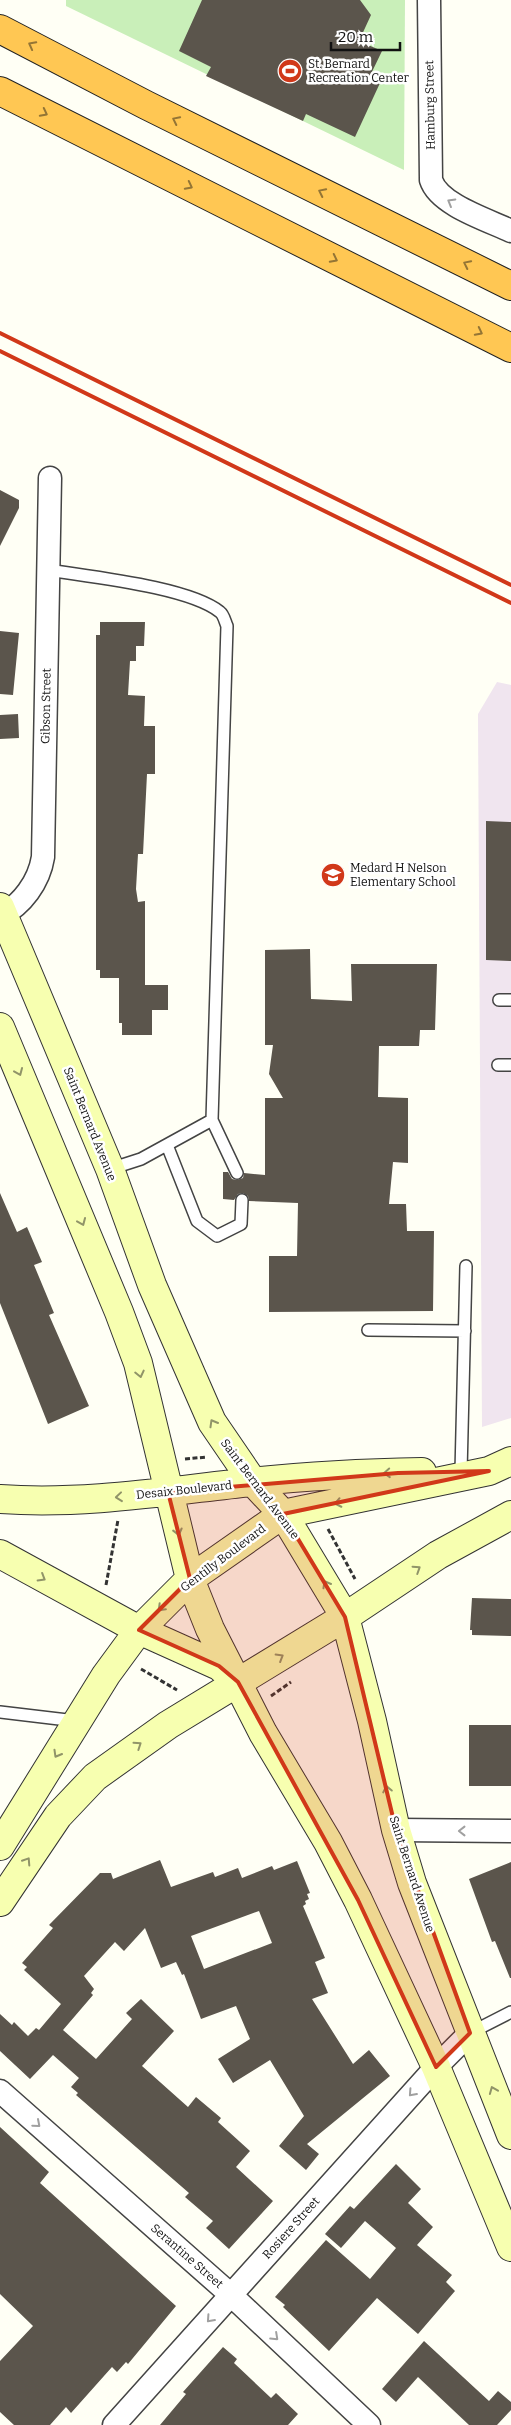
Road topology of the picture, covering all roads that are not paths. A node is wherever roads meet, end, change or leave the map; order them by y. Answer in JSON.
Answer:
{"nodes":[{"id":1,"x":429,"y":0,"type":"edge"},
{"id":2,"x":0,"y":29,"type":"edge"},
{"id":3,"x":0,"y":91,"type":"edge"},
{"id":4,"x":511,"y":231,"type":"edge"},
{"id":5,"x":511,"y":286,"type":"edge"},
{"id":6,"x":511,"y":348,"type":"edge"},
{"id":7,"x":50,"y":478,"type":"dead end"},
{"id":8,"x":48,"y":570,"type":"junction"},
{"id":9,"x":1,"y":913,"type":"edge"},
{"id":10,"x":499,"y":1000,"type":"dead end"},
{"id":11,"x":511,"y":1000,"type":"edge"},
{"id":12,"x":0,"y":1027,"type":"edge"},
{"id":13,"x":498,"y":1065,"type":"dead end"},
{"id":14,"x":511,"y":1065,"type":"edge"},
{"id":15,"x":212,"y":1120,"type":"junction"},
{"id":16,"x":167,"y":1145,"type":"junction"},
{"id":17,"x":110,"y":1169,"type":"junction"},
{"id":18,"x":237,"y":1173,"type":"dead end"},
{"id":19,"x":242,"y":1200,"type":"dead end"},
{"id":20,"x":466,"y":1266,"type":"dead end"},
{"id":21,"x":368,"y":1330,"type":"dead end"},
{"id":22,"x":465,"y":1331,"type":"junction"},
{"id":23,"x":500,"y":1466,"type":"edge"},
{"id":24,"x":461,"y":1472,"type":"junction"},
{"id":25,"x":252,"y":1482,"type":"junction"},
{"id":26,"x":168,"y":1492,"type":"junction"},
{"id":27,"x":0,"y":1499,"type":"edge"},
{"id":28,"x":283,"y":1514,"type":"junction"},
{"id":29,"x":511,"y":1515,"type":"edge"},
{"id":30,"x":0,"y":1554,"type":"edge"},
{"id":31,"x":190,"y":1579,"type":"junction"},
{"id":32,"x":345,"y":1617,"type":"junction"},
{"id":33,"x":139,"y":1630,"type":"junction"},
{"id":34,"x":238,"y":1682,"type":"junction"},
{"id":35,"x":0,"y":1712,"type":"edge"},
{"id":36,"x":76,"y":1721,"type":"junction"},
{"id":37,"x":396,"y":1830,"type":"junction"},
{"id":38,"x":511,"y":1831,"type":"edge"},
{"id":39,"x":0,"y":1846,"type":"edge"},
{"id":40,"x":0,"y":1902,"type":"edge"},
{"id":41,"x":511,"y":2012,"type":"edge"},
{"id":42,"x":470,"y":2032,"type":"junction"},
{"id":43,"x":436,"y":2066,"type":"junction"},
{"id":44,"x":0,"y":2091,"type":"edge"},
{"id":45,"x":511,"y":2135,"type":"edge"},
{"id":46,"x":504,"y":2214,"type":"edge"},
{"id":47,"x":511,"y":2247,"type":"edge"},
{"id":48,"x":231,"y":2295,"type":"junction"},
{"id":49,"x":114,"y":2425,"type":"edge"},
{"id":50,"x":369,"y":2425,"type":"edge"}],
"edges":[{"from":4,"to":1,"type":"street","name":"Hamburg Street","one_way":true},
{"from":5,"to":2,"type":"highway","one_way":true},
{"from":3,"to":6,"type":"highway","one_way":true},
{"from":7,"to":8,"type":"street","name":"Gibson Street"},
{"from":8,"to":9,"type":"street","name":"Gibson Street"},
{"from":8,"to":15,"type":"lane"},
{"from":9,"to":17,"type":"street","name":"Saint Bernard Avenue"},
{"from":10,"to":11,"type":"lane"},
{"from":12,"to":26,"type":"street","one_way":true},
{"from":13,"to":14,"type":"lane"},
{"from":15,"to":16,"type":"lane"},
{"from":15,"to":18,"type":"lane"},
{"from":16,"to":17,"type":"lane"},
{"from":16,"to":19,"type":"lane"},
{"from":25,"to":17,"type":"street","name":"Saint Bernard Avenue","one_way":true},
{"from":20,"to":22,"type":"lane"},
{"from":21,"to":22,"type":"lane"},
{"from":22,"to":24,"type":"lane"},
{"from":23,"to":24,"type":"street","name":"Desaix Boulevard"},
{"from":23,"to":28,"type":"street","name":"Gentilly Boulevard","one_way":true},
{"from":24,"to":25,"type":"street","name":"Desaix Boulevard","one_way":true},
{"from":25,"to":26,"type":"street","name":"Desaix Boulevard"},
{"from":25,"to":28,"type":"street","name":"Saint Bernard Avenue"},
{"from":26,"to":27,"type":"street","name":"Desaix Boulevard","one_way":true},
{"from":26,"to":31,"type":"street","one_way":true},
{"from":28,"to":31,"type":"street","name":"Gentilly Boulevard"},
{"from":32,"to":28,"type":"street","name":"Saint Bernard Avenue","one_way":true},
{"from":32,"to":29,"type":"street","one_way":true},
{"from":30,"to":33,"type":"street","one_way":true},
{"from":31,"to":33,"type":"street","name":"Gentilly Boulevard","one_way":true},
{"from":31,"to":34,"type":"street"},
{"from":34,"to":32,"type":"street","one_way":true},
{"from":37,"to":32,"type":"street","name":"Saint Bernard Avenue","one_way":true},
{"from":33,"to":34,"type":"street"},
{"from":33,"to":36,"type":"street","name":"Gentilly Boulevard"},
{"from":40,"to":34,"type":"street","one_way":true},
{"from":34,"to":43,"type":"street"},
{"from":35,"to":36,"type":"lane"},
{"from":36,"to":39,"type":"street","name":"Gentilly Boulevard","one_way":true},
{"from":38,"to":37,"type":"street","one_way":true},
{"from":37,"to":42,"type":"street","name":"Saint Bernard Avenue"},
{"from":41,"to":42,"type":"lane"},
{"from":42,"to":43,"type":"street","name":"Rosiere Street"},
{"from":45,"to":42,"type":"street","name":"Saint Bernard Avenue","one_way":true},
{"from":43,"to":46,"type":"street"},
{"from":43,"to":48,"type":"street","name":"Rosiere Street","one_way":true},
{"from":44,"to":48,"type":"street","name":"Serantine Street","one_way":true},
{"from":46,"to":47,"type":"street"},
{"from":48,"to":49,"type":"street","name":"Rosiere Street","one_way":true},
{"from":48,"to":50,"type":"street","name":"Serantine Street","one_way":true}]}
